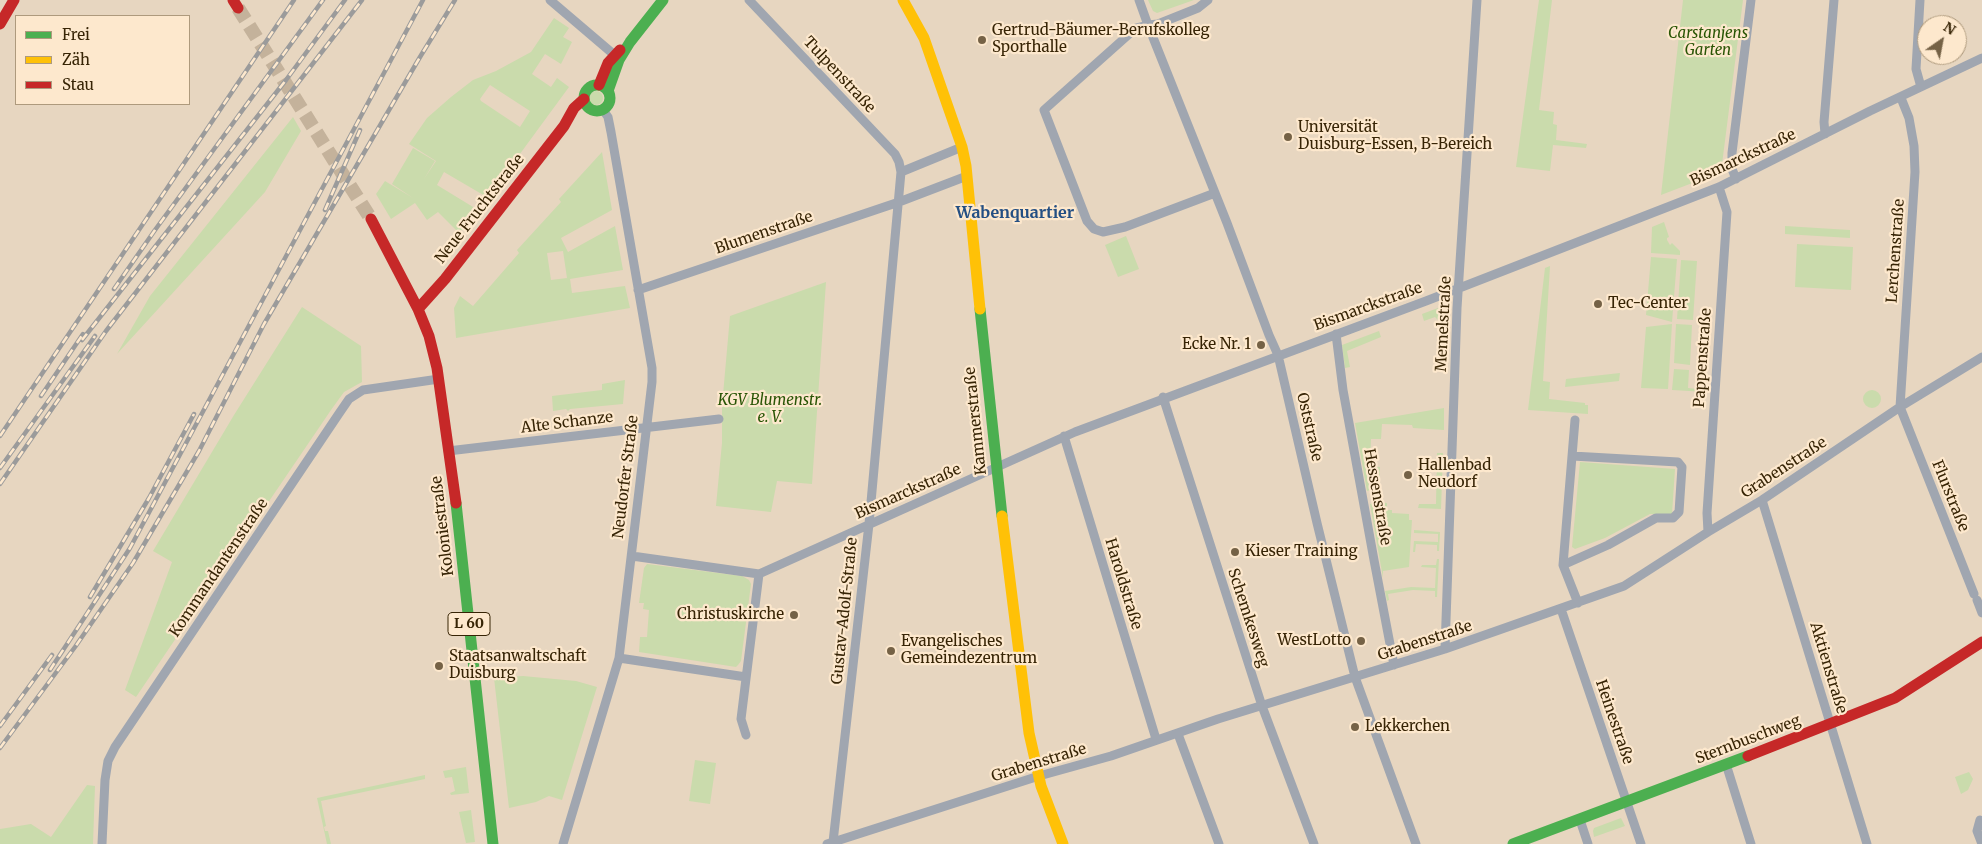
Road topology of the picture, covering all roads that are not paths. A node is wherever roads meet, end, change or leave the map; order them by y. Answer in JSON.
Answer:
{"nodes":[{"id":1,"x":14,"y":0,"type":"edge"},
{"id":2,"x":550,"y":0,"type":"edge"},
{"id":3,"x":663,"y":0,"type":"edge"},
{"id":4,"x":749,"y":0,"type":"edge"},
{"id":5,"x":903,"y":0,"type":"edge"},
{"id":6,"x":1139,"y":0,"type":"edge"},
{"id":7,"x":1208,"y":0,"type":"edge"},
{"id":8,"x":1476,"y":0,"type":"edge"},
{"id":9,"x":1752,"y":0,"type":"edge"},
{"id":10,"x":1834,"y":0,"type":"edge"},
{"id":11,"x":1920,"y":0,"type":"edge"},
{"id":12,"x":0,"y":24,"type":"edge"},
{"id":13,"x":1148,"y":25,"type":"junction"},
{"id":14,"x":617,"y":57,"type":"junction"},
{"id":15,"x":1982,"y":58,"type":"edge"},
{"id":16,"x":1921,"y":87,"type":"junction"},
{"id":17,"x":604,"y":88,"type":"junction"},
{"id":18,"x":1901,"y":98,"type":"junction"},
{"id":19,"x":585,"y":103,"type":"junction"},
{"id":20,"x":603,"y":110,"type":"junction"},
{"id":21,"x":1825,"y":134,"type":"junction"},
{"id":22,"x":962,"y":147,"type":"junction"},
{"id":23,"x":901,"y":172,"type":"junction"},
{"id":24,"x":967,"y":176,"type":"junction"},
{"id":25,"x":1736,"y":179,"type":"junction"},
{"id":26,"x":1719,"y":187,"type":"junction"},
{"id":27,"x":1215,"y":193,"type":"junction"},
{"id":28,"x":899,"y":202,"type":"junction"},
{"id":29,"x":371,"y":220,"type":"tunnel mouth"},
{"id":30,"x":1458,"y":287,"type":"junction"},
{"id":31,"x":638,"y":290,"type":"junction"},
{"id":32,"x":418,"y":309,"type":"junction"},
{"id":33,"x":1336,"y":334,"type":"junction"},
{"id":34,"x":1278,"y":355,"type":"junction"},
{"id":35,"x":1982,"y":357,"type":"edge"},
{"id":36,"x":439,"y":379,"type":"junction"},
{"id":37,"x":1163,"y":397,"type":"junction"},
{"id":38,"x":1900,"y":407,"type":"junction"},
{"id":39,"x":719,"y":419,"type":"dead end"},
{"id":40,"x":1575,"y":420,"type":"dead end"},
{"id":41,"x":646,"y":428,"type":"junction"},
{"id":42,"x":1064,"y":436,"type":"junction"},
{"id":43,"x":448,"y":451,"type":"junction"},
{"id":44,"x":1572,"y":456,"type":"junction"},
{"id":45,"x":996,"y":467,"type":"junction"},
{"id":46,"x":1762,"y":500,"type":"junction"},
{"id":47,"x":869,"y":524,"type":"junction"},
{"id":48,"x":1708,"y":532,"type":"junction"},
{"id":49,"x":632,"y":556,"type":"junction"},
{"id":50,"x":1563,"y":565,"type":"junction"},
{"id":51,"x":759,"y":574,"type":"junction"},
{"id":52,"x":1578,"y":603,"type":"junction"},
{"id":53,"x":1561,"y":609,"type":"junction"},
{"id":54,"x":1982,"y":613,"type":"edge"},
{"id":55,"x":1982,"y":642,"type":"edge"},
{"id":56,"x":1445,"y":649,"type":"junction"},
{"id":57,"x":619,"y":658,"type":"junction"},
{"id":58,"x":1394,"y":665,"type":"junction"},
{"id":59,"x":1354,"y":673,"type":"junction"},
{"id":60,"x":746,"y":678,"type":"junction"},
{"id":61,"x":1262,"y":706,"type":"junction"},
{"id":62,"x":1831,"y":725,"type":"junction"},
{"id":63,"x":1178,"y":734,"type":"junction"},
{"id":64,"x":746,"y":735,"type":"dead end"},
{"id":65,"x":1156,"y":739,"type":"junction"},
{"id":66,"x":1726,"y":764,"type":"junction"},
{"id":67,"x":1039,"y":776,"type":"junction"},
{"id":68,"x":1627,"y":802,"type":"junction"},
{"id":69,"x":1580,"y":820,"type":"junction"},
{"id":70,"x":1980,"y":820,"type":"dead end"},
{"id":71,"x":830,"y":843,"type":"edge"},
{"id":72,"x":102,"y":844,"type":"edge"},
{"id":73,"x":493,"y":844,"type":"edge"},
{"id":74,"x":563,"y":844,"type":"edge"},
{"id":75,"x":1063,"y":844,"type":"edge"},
{"id":76,"x":1219,"y":844,"type":"edge"},
{"id":77,"x":1314,"y":844,"type":"edge"},
{"id":78,"x":1416,"y":844,"type":"edge"},
{"id":79,"x":1513,"y":844,"type":"edge"},
{"id":80,"x":1588,"y":844,"type":"edge"},
{"id":81,"x":1641,"y":844,"type":"edge"},
{"id":82,"x":1751,"y":844,"type":"edge"},
{"id":83,"x":1867,"y":844,"type":"edge"},
{"id":84,"x":1982,"y":844,"type":"edge"}],
"edges":[{"from":1,"to":12,"type":"street"},
{"from":2,"to":14,"type":"street"},
{"from":3,"to":14,"type":"street"},
{"from":4,"to":23,"type":"street","name":"Tulpenstraße"},
{"from":5,"to":22,"type":"street","name":"Kammerstraße"},
{"from":6,"to":13,"type":"street","name":"Oststraße"},
{"from":7,"to":13,"type":"street"},
{"from":8,"to":30,"type":"street","name":"Memelstraße"},
{"from":9,"to":25,"type":"street"},
{"from":10,"to":21,"type":"street"},
{"from":11,"to":16,"type":"street"},
{"from":13,"to":27,"type":"street","name":"Oststraße"},
{"from":13,"to":27,"type":"street"},
{"from":14,"to":17,"type":"street"},
{"from":15,"to":16,"type":"street","name":"Bismarckstraße"},
{"from":16,"to":18,"type":"street","name":"Bismarckstraße"},
{"from":17,"to":19,"type":"street"},
{"from":17,"to":20,"type":"street"},
{"from":18,"to":21,"type":"street","name":"Bismarckstraße"},
{"from":18,"to":38,"type":"street","name":"Lerchenstraße"},
{"from":19,"to":20,"type":"street"},
{"from":19,"to":32,"type":"street","name":"Neue Fruchtstraße"},
{"from":20,"to":31,"type":"street","name":"Neudorfer Straße"},
{"from":21,"to":25,"type":"street","name":"Bismarckstraße"},
{"from":22,"to":23,"type":"street"},
{"from":22,"to":24,"type":"street","name":"Kammerstraße"},
{"from":23,"to":28,"type":"street"},
{"from":24,"to":28,"type":"street","name":"Blumenstraße"},
{"from":24,"to":45,"type":"street","name":"Kammerstraße"},
{"from":25,"to":26,"type":"street","name":"Bismarckstraße"},
{"from":26,"to":30,"type":"street","name":"Bismarckstraße"},
{"from":26,"to":48,"type":"street","name":"Pappenstraße"},
{"from":27,"to":34,"type":"street","name":"Oststraße"},
{"from":28,"to":31,"type":"street","name":"Blumenstraße"},
{"from":28,"to":47,"type":"street","name":"Gustav-Adolf-Straße"},
{"from":29,"to":32,"type":"street","name":"Koloniestraße","number":"L 60"},
{"from":30,"to":33,"type":"street","name":"Bismarckstraße"},
{"from":30,"to":56,"type":"street","name":"Memelstraße"},
{"from":31,"to":41,"type":"street","name":"Neudorfer Straße"},
{"from":32,"to":36,"type":"street","name":"Koloniestraße","number":"L 60"},
{"from":33,"to":34,"type":"street","name":"Bismarckstraße"},
{"from":33,"to":58,"type":"street","name":"Hessenstraße"},
{"from":34,"to":37,"type":"street","name":"Bismarckstraße"},
{"from":34,"to":59,"type":"street","name":"Oststraße"},
{"from":35,"to":38,"type":"street","name":"Grabenstraße"},
{"from":36,"to":43,"type":"street","name":"Koloniestraße","number":"L 60"},
{"from":36,"to":72,"type":"street","name":"Kommandantenstraße"},
{"from":37,"to":42,"type":"street","name":"Bismarckstraße"},
{"from":37,"to":61,"type":"street","name":"Schemkesweg"},
{"from":38,"to":46,"type":"street","name":"Grabenstraße"},
{"from":38,"to":54,"type":"street","name":"Flurstraße"},
{"from":39,"to":41,"type":"street","name":"Alte Schanze"},
{"from":40,"to":44,"type":"street"},
{"from":41,"to":43,"type":"street","name":"Alte Schanze"},
{"from":41,"to":49,"type":"street","name":"Neudorfer Straße"},
{"from":42,"to":45,"type":"street","name":"Bismarckstraße"},
{"from":42,"to":65,"type":"street","name":"Haroldstraße"},
{"from":43,"to":73,"type":"street","name":"Koloniestraße","number":"L 60"},
{"from":44,"to":50,"type":"street"},
{"from":44,"to":50,"type":"street"},
{"from":45,"to":47,"type":"street","name":"Bismarckstraße"},
{"from":45,"to":67,"type":"street","name":"Kammerstraße"},
{"from":46,"to":48,"type":"street","name":"Grabenstraße"},
{"from":46,"to":62,"type":"street","name":"Aktienstraße"},
{"from":47,"to":51,"type":"street","name":"Bismarckstraße"},
{"from":47,"to":71,"type":"street","name":"Gustav-Adolf-Straße"},
{"from":48,"to":52,"type":"street","name":"Grabenstraße"},
{"from":49,"to":51,"type":"street"},
{"from":49,"to":57,"type":"street","name":"Neudorfer Straße"},
{"from":50,"to":52,"type":"street"},
{"from":51,"to":60,"type":"street"},
{"from":52,"to":53,"type":"street","name":"Grabenstraße"},
{"from":53,"to":56,"type":"street","name":"Grabenstraße"},
{"from":53,"to":68,"type":"street","name":"Heinestraße"},
{"from":55,"to":62,"type":"street","name":"Sternbuschweg"},
{"from":56,"to":58,"type":"street","name":"Grabenstraße"},
{"from":57,"to":60,"type":"street"},
{"from":57,"to":74,"type":"street","name":"Neudorfer Straße"},
{"from":58,"to":59,"type":"street","name":"Grabenstraße"},
{"from":59,"to":61,"type":"street","name":"Grabenstraße"},
{"from":59,"to":78,"type":"street","name":"Oststraße"},
{"from":60,"to":64,"type":"street"},
{"from":61,"to":63,"type":"street","name":"Grabenstraße"},
{"from":61,"to":77,"type":"street","name":"Schemkesweg"},
{"from":62,"to":66,"type":"street","name":"Sternbuschweg"},
{"from":62,"to":83,"type":"street","name":"Aktienstraße"},
{"from":63,"to":65,"type":"street","name":"Grabenstraße"},
{"from":63,"to":76,"type":"street"},
{"from":65,"to":67,"type":"street","name":"Grabenstraße"},
{"from":66,"to":68,"type":"street","name":"Sternbuschweg"},
{"from":66,"to":82,"type":"street"},
{"from":67,"to":71,"type":"street","name":"Grabenstraße"},
{"from":67,"to":75,"type":"street","name":"Kammerstraße"},
{"from":68,"to":69,"type":"street","name":"Sternbuschweg"},
{"from":68,"to":81,"type":"street","name":"Heinestraße"},
{"from":69,"to":79,"type":"street","name":"Sternbuschweg"},
{"from":69,"to":80,"type":"street"},
{"from":70,"to":84,"type":"street"}]}
